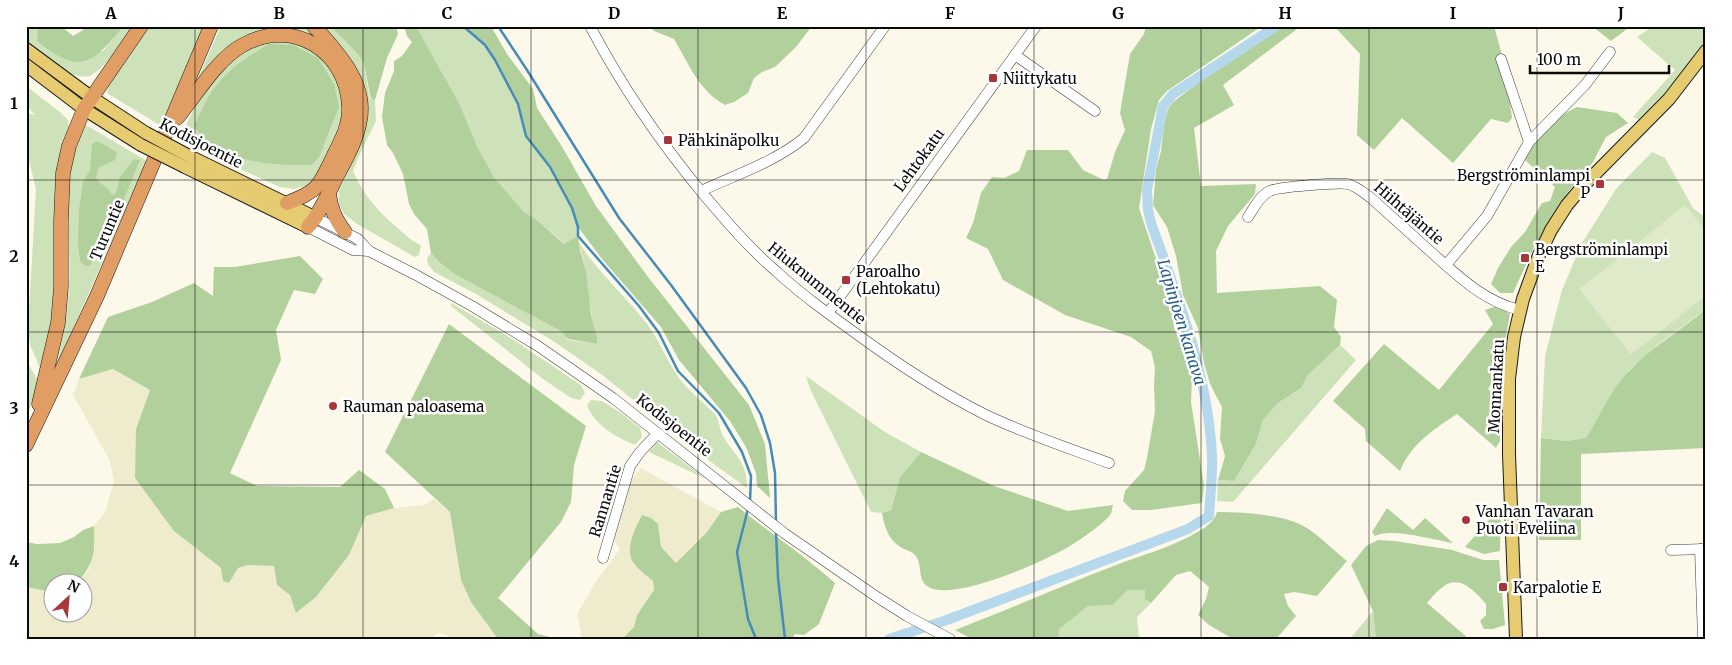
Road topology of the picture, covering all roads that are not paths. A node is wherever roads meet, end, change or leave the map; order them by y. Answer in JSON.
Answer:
{"nodes":[{"id":1,"x":141,"y":26,"type":"edge"},
{"id":2,"x":212,"y":26,"type":"edge"},
{"id":3,"x":314,"y":26,"type":"edge"},
{"id":4,"x":590,"y":26,"type":"edge"},
{"id":5,"x":885,"y":26,"type":"edge"},
{"id":6,"x":1036,"y":26,"type":"edge"},
{"id":7,"x":26,"y":49,"type":"edge"},
{"id":8,"x":1610,"y":52,"type":"dead end"},
{"id":9,"x":1015,"y":55,"type":"junction"},
{"id":10,"x":1501,"y":59,"type":"dead end"},
{"id":11,"x":1703,"y":59,"type":"edge"},
{"id":12,"x":26,"y":65,"type":"edge"},
{"id":13,"x":87,"y":103,"type":"junction"},
{"id":14,"x":1095,"y":111,"type":"dead end"},
{"id":15,"x":167,"y":131,"type":"junction"},
{"id":16,"x":1529,"y":142,"type":"junction"},
{"id":17,"x":187,"y":162,"type":"junction"},
{"id":18,"x":324,"y":190,"type":"junction"},
{"id":19,"x":701,"y":191,"type":"junction"},
{"id":20,"x":287,"y":203,"type":"junction"},
{"id":21,"x":1248,"y":217,"type":"dead end"},
{"id":22,"x":311,"y":220,"type":"junction"},
{"id":23,"x":345,"y":232,"type":"junction"},
{"id":24,"x":368,"y":251,"type":"junction"},
{"id":25,"x":1446,"y":265,"type":"junction"},
{"id":26,"x":1520,"y":310,"type":"junction"},
{"id":27,"x":828,"y":313,"type":"junction"},
{"id":28,"x":658,"y":432,"type":"junction"},
{"id":29,"x":28,"y":441,"type":"edge"},
{"id":30,"x":1109,"y":463,"type":"dead end"},
{"id":31,"x":1703,"y":549,"type":"edge"},
{"id":32,"x":1671,"y":550,"type":"dead end"},
{"id":33,"x":603,"y":558,"type":"dead end"},
{"id":34,"x":947,"y":637,"type":"edge"},
{"id":35,"x":1516,"y":639,"type":"edge"},
{"id":36,"x":1703,"y":639,"type":"edge"}],
"edges":[{"from":1,"to":13,"type":"highway"},
{"from":2,"to":15,"type":"highway","name":"Turuntie"},
{"from":3,"to":18,"type":"highway"},
{"from":4,"to":19,"type":"street","name":"Hiuknummentie"},
{"from":5,"to":19,"type":"street"},
{"from":6,"to":9,"type":"street","name":"Lehtokatu"},
{"from":7,"to":13,"type":"main road","name":"Kodisjoentie"},
{"from":8,"to":16,"type":"street"},
{"from":9,"to":14,"type":"street"},
{"from":9,"to":27,"type":"street","name":"Lehtokatu"},
{"from":10,"to":16,"type":"street"},
{"from":11,"to":26,"type":"main road","name":"Monnankatu"},
{"from":12,"to":13,"type":"main road","name":"Kodisjoentie"},
{"from":13,"to":17,"type":"main road","name":"Kodisjoentie","bridge":true},
{"from":13,"to":29,"type":"highway"},
{"from":15,"to":18,"type":"highway"},
{"from":15,"to":29,"type":"highway","name":"Turuntie"},
{"from":16,"to":25,"type":"street"},
{"from":17,"to":20,"type":"main road","name":"Kodisjoentie"},
{"from":17,"to":22,"type":"main road","name":"Kodisjoentie"},
{"from":18,"to":20,"type":"highway"},
{"from":18,"to":22,"type":"highway"},
{"from":18,"to":23,"type":"highway"},
{"from":19,"to":27,"type":"street","name":"Hiuknummentie"},
{"from":20,"to":22,"type":"main road","name":"Kodisjoentie"},
{"from":21,"to":25,"type":"street","name":"Hiihtäjäntie"},
{"from":22,"to":23,"type":"street","name":"Kodisjoentie"},
{"from":22,"to":24,"type":"street","name":"Kodisjoentie"},
{"from":23,"to":24,"type":"street","name":"Kodisjoentie"},
{"from":24,"to":28,"type":"street","name":"Kodisjoentie"},
{"from":25,"to":26,"type":"street","name":"Hiihtäjäntie"},
{"from":26,"to":35,"type":"main road","name":"Monnankatu"},
{"from":27,"to":30,"type":"street","name":"Hiuknummentie"},
{"from":28,"to":33,"type":"street","name":"Rannantie"},
{"from":28,"to":34,"type":"street","name":"Kodisjoentie"},
{"from":31,"to":32,"type":"street"},
{"from":31,"to":36,"type":"street"}]}
